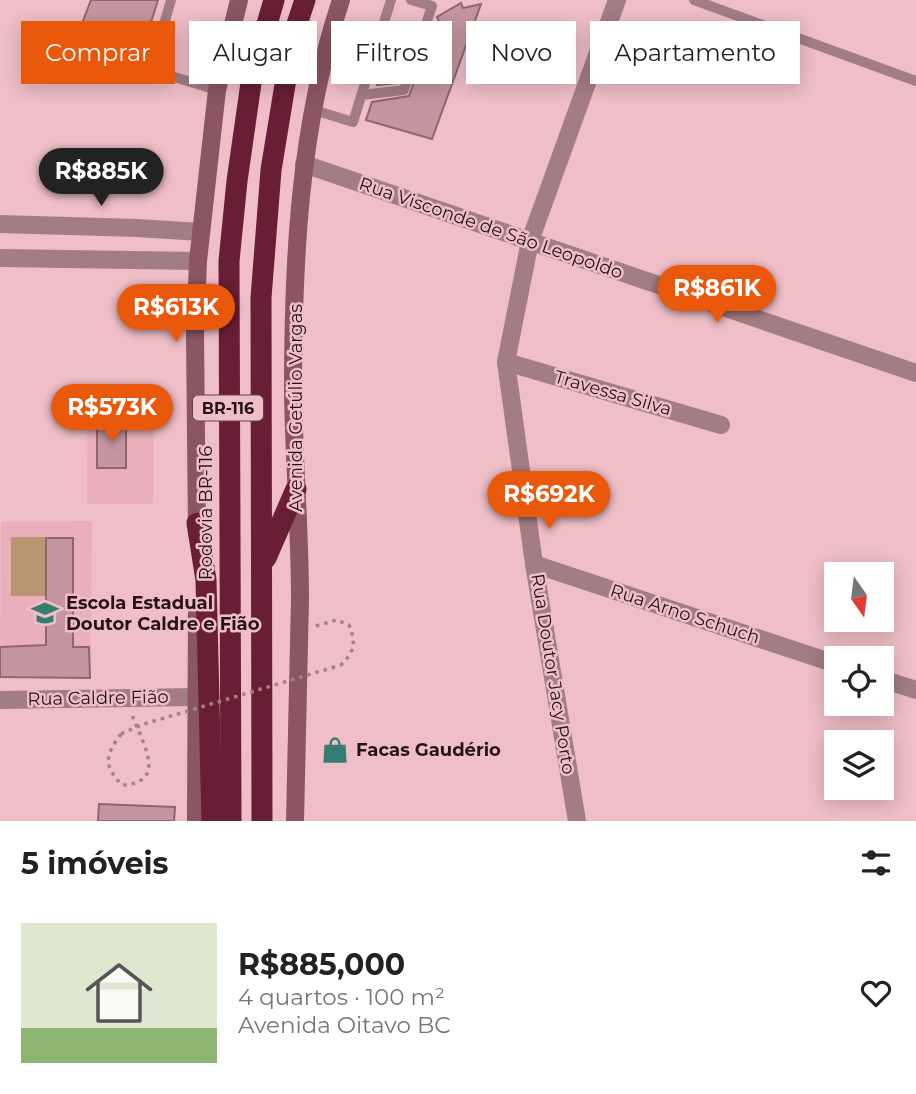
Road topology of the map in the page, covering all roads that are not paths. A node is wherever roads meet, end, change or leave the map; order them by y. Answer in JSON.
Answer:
{"nodes":[{"id":1,"x":171,"y":0,"type":"edge"},
{"id":2,"x":239,"y":0,"type":"edge"},
{"id":3,"x":274,"y":0,"type":"edge"},
{"id":4,"x":305,"y":0,"type":"edge"},
{"id":5,"x":341,"y":0,"type":"edge"},
{"id":6,"x":391,"y":0,"type":"edge"},
{"id":7,"x":411,"y":0,"type":"edge"},
{"id":8,"x":617,"y":0,"type":"edge"},
{"id":9,"x":694,"y":0,"type":"edge"},
{"id":10,"x":334,"y":21,"type":"edge"},
{"id":11,"x":385,"y":21,"type":"edge"},
{"id":12,"x":331,"y":30,"type":"edge"},
{"id":13,"x":916,"y":81,"type":"edge"},
{"id":14,"x":365,"y":84,"type":"edge"},
{"id":15,"x":217,"y":90,"type":"junction"},
{"id":16,"x":362,"y":95,"type":"junction"},
{"id":17,"x":314,"y":110,"type":"junction"},
{"id":18,"x":304,"y":164,"type":"junction"},
{"id":19,"x":0,"y":225,"type":"edge"},
{"id":20,"x":137,"y":228,"type":"junction"},
{"id":21,"x":201,"y":232,"type":"junction"},
{"id":22,"x":530,"y":242,"type":"junction"},
{"id":23,"x":0,"y":258,"type":"edge"},
{"id":24,"x":134,"y":260,"type":"junction"},
{"id":25,"x":198,"y":261,"type":"junction"},
{"id":26,"x":506,"y":362,"type":"junction"},
{"id":27,"x":916,"y":373,"type":"edge"},
{"id":28,"x":721,"y":425,"type":"dead end"},
{"id":29,"x":296,"y":489,"type":"junction"},
{"id":30,"x":197,"y":523,"type":"junction"},
{"id":31,"x":534,"y":564,"type":"junction"},
{"id":32,"x":262,"y":567,"type":"junction"},
{"id":33,"x":824,"y":660,"type":"edge"},
{"id":34,"x":894,"y":683,"type":"edge"},
{"id":35,"x":916,"y":690,"type":"edge"},
{"id":36,"x":197,"y":697,"type":"junction"},
{"id":37,"x":0,"y":700,"type":"edge"},
{"id":38,"x":196,"y":821,"type":"edge"},
{"id":39,"x":212,"y":821,"type":"edge"},
{"id":40,"x":231,"y":821,"type":"edge"},
{"id":41,"x":262,"y":821,"type":"edge"},
{"id":42,"x":295,"y":821,"type":"edge"},
{"id":43,"x":577,"y":821,"type":"edge"}],
"edges":[{"from":1,"to":15,"type":"lane"},
{"from":2,"to":15,"type":"main road"},
{"from":3,"to":40,"type":"highway","name":"Rodovia BR-116","number":"BR-116"},
{"from":4,"to":32,"type":"highway","number":"BR-116"},
{"from":5,"to":10,"type":"main road","name":"Avenida Getúlio Vargas"},
{"from":6,"to":11,"type":"lane"},
{"from":7,"to":16,"type":"lane"},
{"from":8,"to":22,"type":"street","name":"Rua Doutor Jacy Porto"},
{"from":9,"to":13,"type":"lane"},
{"from":12,"to":17,"type":"main road","name":"Avenida Getúlio Vargas"},
{"from":14,"to":16,"type":"lane"},
{"from":15,"to":21,"type":"main road"},
{"from":16,"to":17,"type":"lane"},
{"from":17,"to":18,"type":"main road","name":"Avenida Getúlio Vargas"},
{"from":18,"to":22,"type":"street","name":"Rua Visconde de São Leopoldo"},
{"from":18,"to":29,"type":"main road","name":"Avenida Getúlio Vargas"},
{"from":19,"to":20,"type":"street"},
{"from":20,"to":21,"type":"street"},
{"from":20,"to":24,"type":"street"},
{"from":21,"to":25,"type":"main road"},
{"from":22,"to":26,"type":"street","name":"Rua Doutor Jacy Porto"},
{"from":22,"to":27,"type":"street","name":"Rua Visconde de São Leopoldo"},
{"from":23,"to":24,"type":"street"},
{"from":24,"to":25,"type":"street"},
{"from":25,"to":30,"type":"main road"},
{"from":26,"to":28,"type":"street","name":"Travessa Silva"},
{"from":26,"to":31,"type":"street","name":"Rua Doutor Jacy Porto"},
{"from":29,"to":32,"type":"highway","number":"BR-116"},
{"from":29,"to":42,"type":"main road","name":"Avenida Getúlio Vargas"},
{"from":30,"to":36,"type":"main road"},
{"from":30,"to":39,"type":"highway"},
{"from":31,"to":33,"type":"street","name":"Rua Arno Schuch"},
{"from":31,"to":43,"type":"street","name":"Rua Doutor Jacy Porto"},
{"from":32,"to":41,"type":"highway","number":"BR-116"},
{"from":34,"to":35,"type":"street"},
{"from":36,"to":37,"type":"street","name":"Rua Caldre Fião"},
{"from":36,"to":38,"type":"main road"}]}
